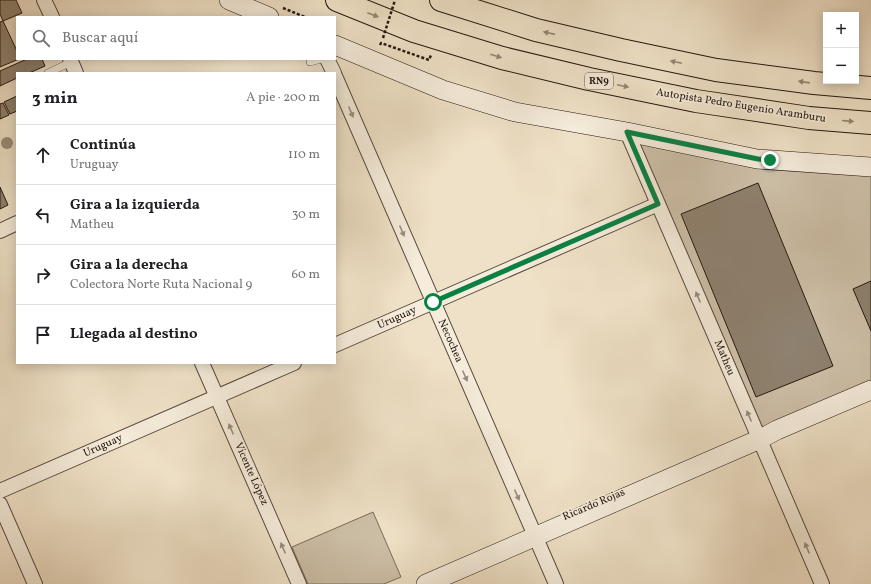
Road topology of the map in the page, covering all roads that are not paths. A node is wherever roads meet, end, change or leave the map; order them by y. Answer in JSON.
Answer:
{"nodes":[{"id":1,"x":44,"y":0,"type":"edge"},
{"id":2,"x":229,"y":0,"type":"edge"},
{"id":3,"x":337,"y":0,"type":"edge"},
{"id":4,"x":441,"y":0,"type":"edge"},
{"id":5,"x":52,"y":16,"type":"edge"},
{"id":6,"x":267,"y":16,"type":"edge"},
{"id":7,"x":336,"y":45,"type":"edge"},
{"id":8,"x":317,"y":60,"type":"edge"},
{"id":9,"x":327,"y":60,"type":"edge"},
{"id":10,"x":310,"y":62,"type":"dead end"},
{"id":11,"x":73,"y":65,"type":"edge"},
{"id":12,"x":51,"y":72,"type":"edge"},
{"id":13,"x":332,"y":72,"type":"edge"},
{"id":14,"x":336,"y":80,"type":"edge"},
{"id":15,"x":871,"y":88,"type":"edge"},
{"id":16,"x":871,"y":123,"type":"edge"},
{"id":17,"x":627,"y":132,"type":"junction"},
{"id":18,"x":871,"y":167,"type":"edge"},
{"id":19,"x":658,"y":204,"type":"junction"},
{"id":20,"x":16,"y":224,"type":"edge"},
{"id":21,"x":0,"y":231,"type":"edge"},
{"id":22,"x":433,"y":302,"type":"junction"},
{"id":23,"x":336,"y":345,"type":"edge"},
{"id":24,"x":202,"y":364,"type":"edge"},
{"id":25,"x":292,"y":364,"type":"edge"},
{"id":26,"x":871,"y":390,"type":"edge"},
{"id":27,"x":217,"y":397,"type":"junction"},
{"id":28,"x":758,"y":437,"type":"junction"},
{"id":29,"x":0,"y":491,"type":"edge"},
{"id":30,"x":0,"y":504,"type":"edge"},
{"id":31,"x":534,"y":534,"type":"junction"},
{"id":32,"x":35,"y":584,"type":"edge"},
{"id":33,"x":299,"y":584,"type":"edge"},
{"id":34,"x":412,"y":584,"type":"edge"},
{"id":35,"x":426,"y":584,"type":"edge"},
{"id":36,"x":556,"y":584,"type":"edge"},
{"id":37,"x":822,"y":584,"type":"edge"}],
"edges":[{"from":1,"to":5,"type":"street"},
{"from":2,"to":6,"type":"street"},
{"from":3,"to":16,"type":"highway","name":"Autopista Pedro Eugenio Aramburu","number":"RN9","one_way":true},
{"from":15,"to":4,"type":"highway","one_way":true},
{"from":7,"to":17,"type":"street"},
{"from":8,"to":10,"type":"lane"},
{"from":9,"to":13,"type":"street","name":"Necochea"},
{"from":11,"to":12,"type":"lane"},
{"from":14,"to":22,"type":"street","name":"Necochea","one_way":true},
{"from":17,"to":18,"type":"street"},
{"from":17,"to":19,"type":"street","name":"Matheu"},
{"from":19,"to":22,"type":"street","name":"Uruguay"},
{"from":28,"to":19,"type":"street","name":"Matheu","one_way":true},
{"from":20,"to":21,"type":"street"},
{"from":22,"to":23,"type":"street","name":"Uruguay"},
{"from":22,"to":31,"type":"street","name":"Necochea","one_way":true},
{"from":24,"to":27,"type":"street","name":"Vicente López"},
{"from":25,"to":27,"type":"street","name":"Uruguay"},
{"from":26,"to":28,"type":"street","name":"Ricardo Rojas"},
{"from":27,"to":29,"type":"street","name":"Uruguay"},
{"from":33,"to":27,"type":"street","name":"Vicente López","one_way":true},
{"from":28,"to":31,"type":"street","name":"Ricardo Rojas"},
{"from":37,"to":28,"type":"street","name":"Matheu","one_way":true},
{"from":30,"to":32,"type":"street"},
{"from":31,"to":34,"type":"street","name":"Ricardo Rojas"},
{"from":31,"to":35,"type":"street","name":"Ricardo Rojas"},
{"from":31,"to":36,"type":"street","name":"Necochea"}]}
